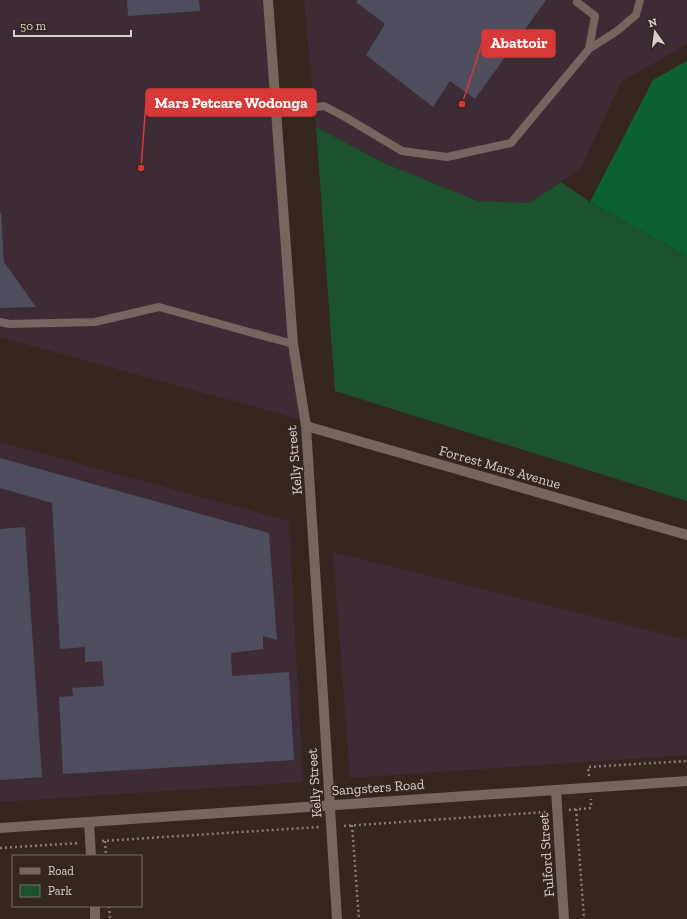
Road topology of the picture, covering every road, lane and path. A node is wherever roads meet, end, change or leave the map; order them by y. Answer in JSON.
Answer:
{"nodes":[{"id":1,"x":268,"y":0,"type":"edge"},
{"id":2,"x":640,"y":0,"type":"edge"},
{"id":3,"x":578,"y":2,"type":"dead end"},
{"id":4,"x":589,"y":49,"type":"junction"},
{"id":5,"x":276,"y":113,"type":"junction"},
{"id":6,"x":0,"y":322,"type":"edge"},
{"id":7,"x":293,"y":344,"type":"junction"},
{"id":8,"x":306,"y":426,"type":"junction"},
{"id":9,"x":687,"y":535,"type":"edge"},
{"id":10,"x":687,"y":781,"type":"edge"},
{"id":11,"x":556,"y":790,"type":"junction"},
{"id":12,"x":329,"y":804,"type":"junction"},
{"id":13,"x":576,"y":809,"type":"dead end"},
{"id":14,"x":89,"y":822,"type":"junction"},
{"id":15,"x":352,"y":825,"type":"dead end"},
{"id":16,"x":0,"y":828,"type":"edge"},
{"id":17,"x":105,"y":841,"type":"dead end"},
{"id":18,"x":91,"y":855,"type":"edge"},
{"id":19,"x":106,"y":855,"type":"edge"},
{"id":20,"x":95,"y":907,"type":"edge"},
{"id":21,"x":109,"y":907,"type":"edge"},
{"id":22,"x":96,"y":919,"type":"edge"},
{"id":23,"x":110,"y":919,"type":"edge"},
{"id":24,"x":337,"y":919,"type":"edge"},
{"id":25,"x":359,"y":919,"type":"edge"},
{"id":26,"x":564,"y":919,"type":"edge"},
{"id":27,"x":584,"y":919,"type":"edge"}],
"edges":[{"from":1,"to":5,"type":"street","name":"Kelly Street"},
{"from":2,"to":4,"type":"lane"},
{"from":3,"to":4,"type":"lane"},
{"from":4,"to":5,"type":"lane"},
{"from":5,"to":7,"type":"street","name":"Kelly Street"},
{"from":6,"to":7,"type":"lane"},
{"from":7,"to":8,"type":"street","name":"Kelly Street"},
{"from":8,"to":9,"type":"street","name":"Forrest Mars Avenue"},
{"from":8,"to":12,"type":"street","name":"Kelly Street"},
{"from":10,"to":11,"type":"street","name":"Sangsters Road"},
{"from":11,"to":12,"type":"street","name":"Sangsters Road"},
{"from":11,"to":26,"type":"street","name":"Fulford Street"},
{"from":12,"to":14,"type":"street","name":"Sangsters Road"},
{"from":12,"to":24,"type":"street","name":"Kelly Street"},
{"from":13,"to":27,"type":"path"},
{"from":14,"to":16,"type":"street","name":"Sangsters Road"},
{"from":14,"to":18,"type":"street"},
{"from":15,"to":25,"type":"path"},
{"from":17,"to":19,"type":"path"},
{"from":20,"to":22,"type":"street"},
{"from":21,"to":23,"type":"path"}]}
